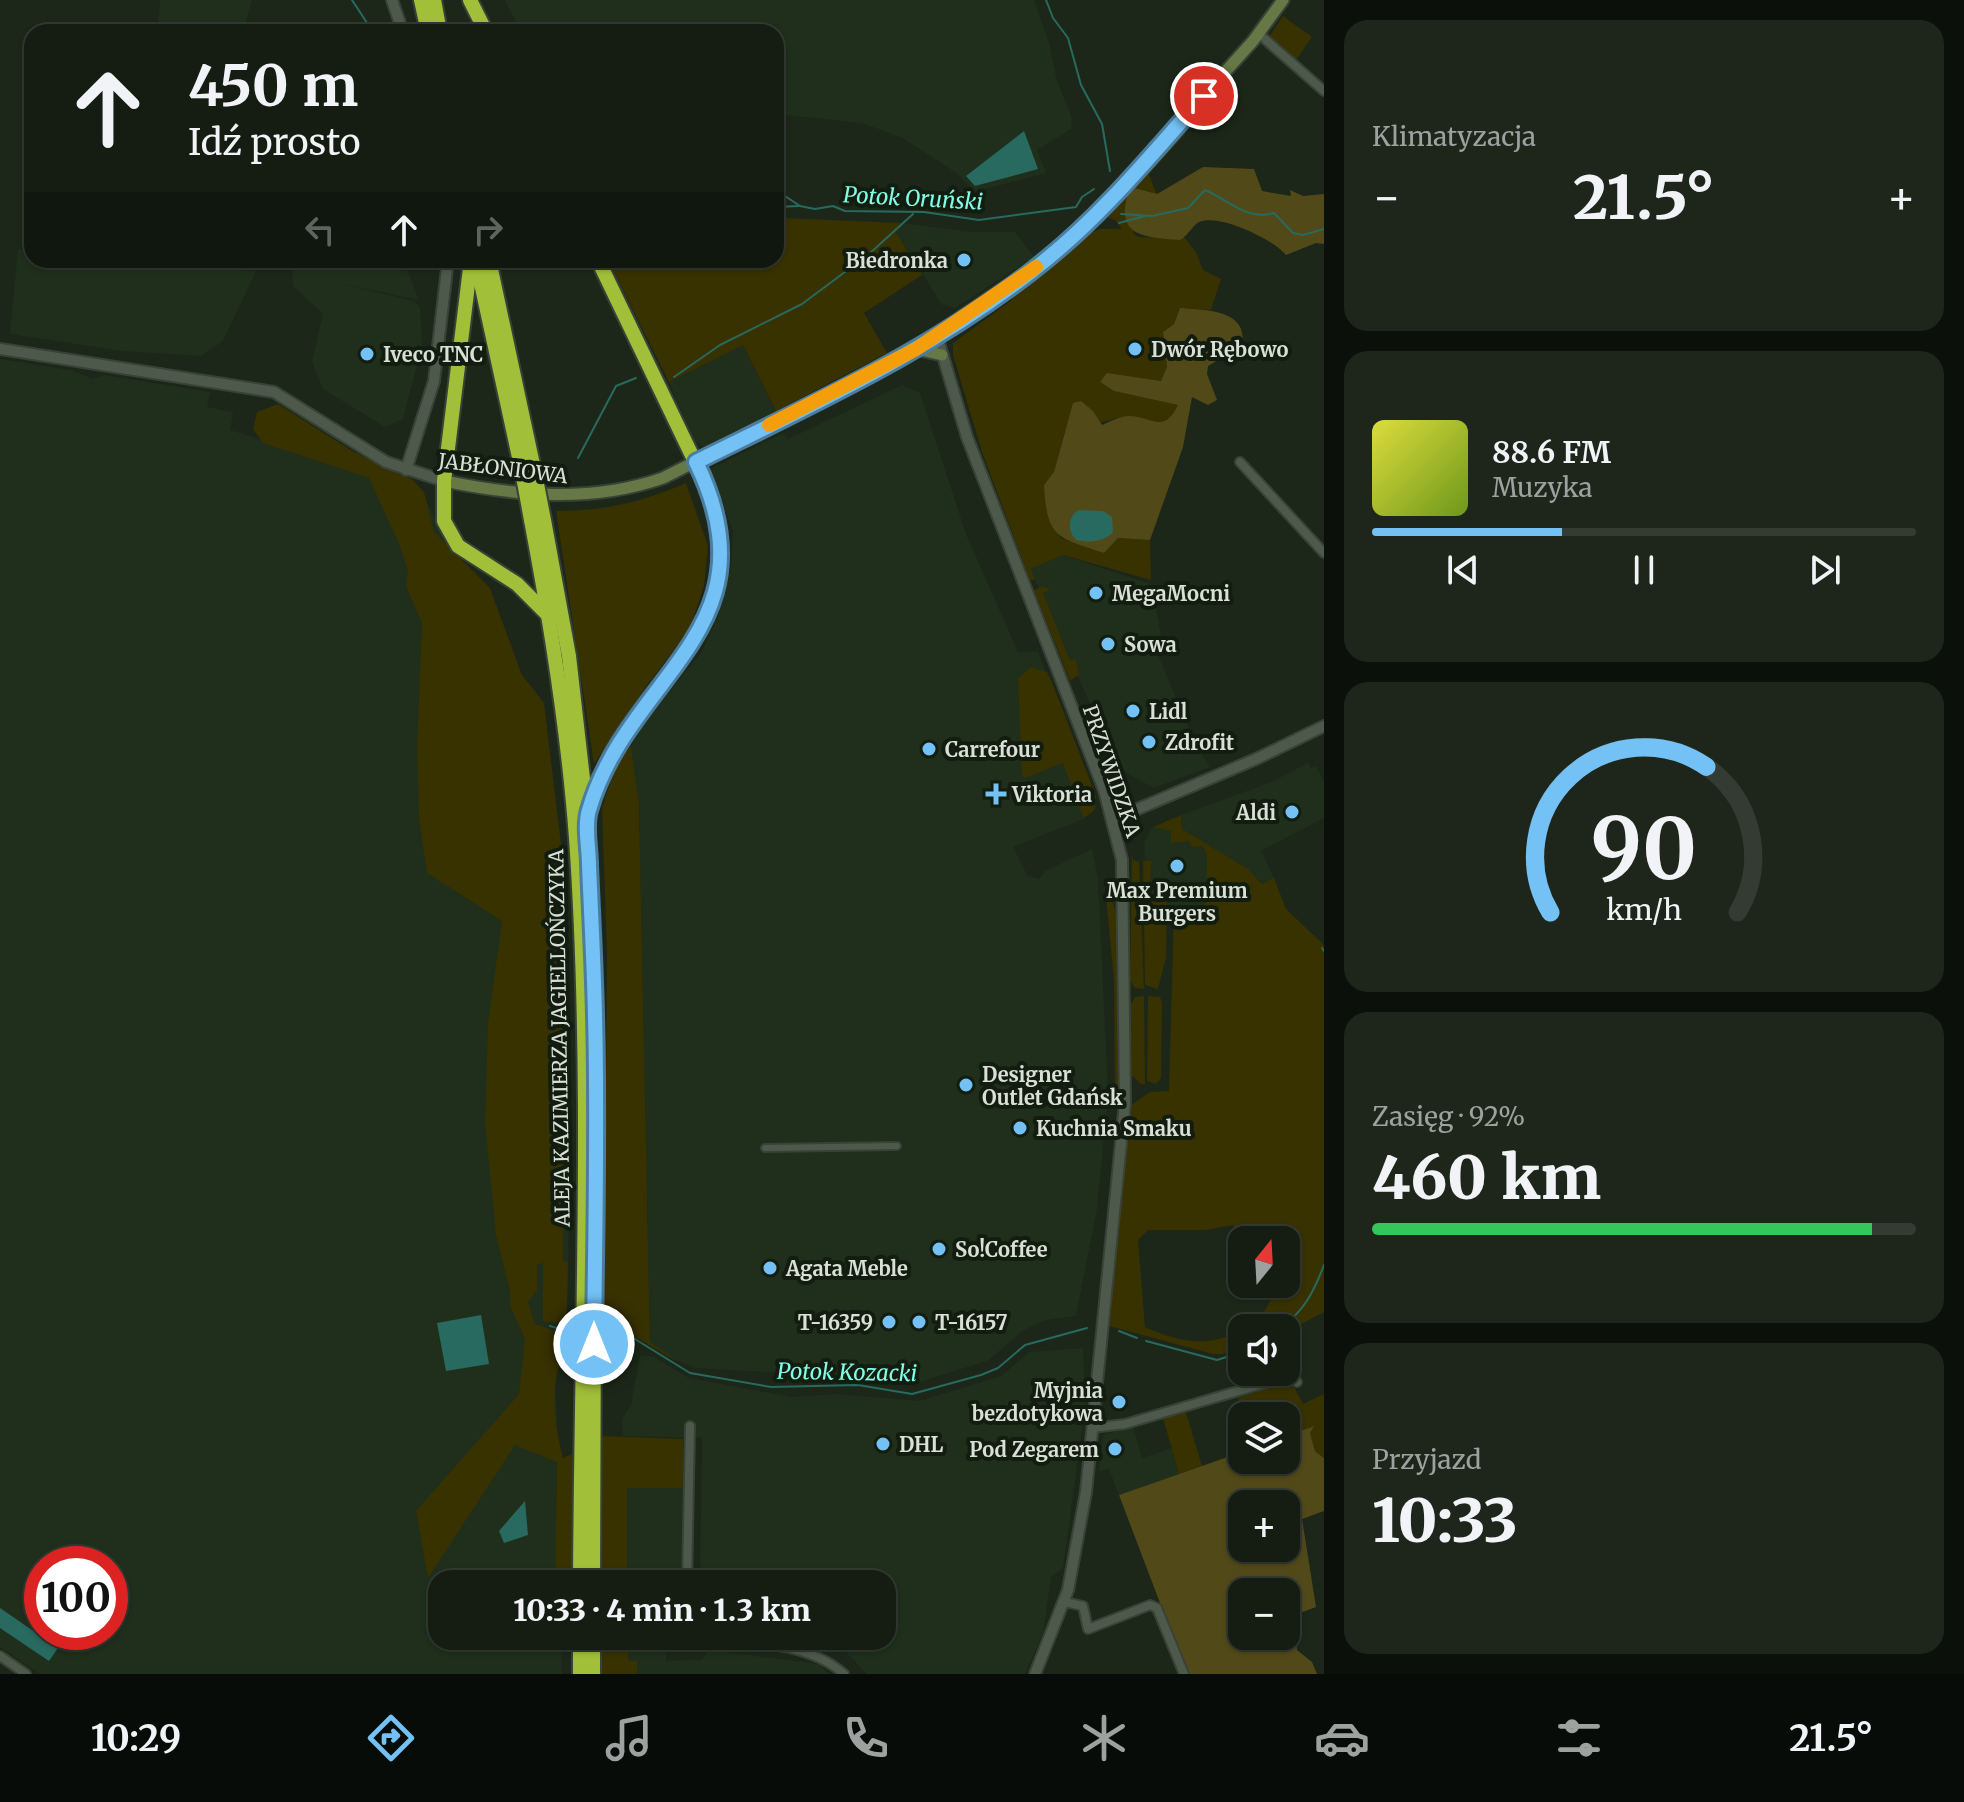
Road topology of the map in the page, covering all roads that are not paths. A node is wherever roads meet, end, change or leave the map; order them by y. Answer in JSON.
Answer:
{"nodes":[{"id":1,"x":392,"y":0,"type":"edge"},
{"id":2,"x":421,"y":0,"type":"edge"},
{"id":3,"x":434,"y":0,"type":"edge"},
{"id":4,"x":470,"y":0,"type":"edge"},
{"id":5,"x":1283,"y":0,"type":"edge"},
{"id":6,"x":400,"y":24,"type":"edge"},
{"id":7,"x":426,"y":24,"type":"edge"},
{"id":8,"x":438,"y":24,"type":"edge"},
{"id":9,"x":482,"y":24,"type":"edge"},
{"id":10,"x":1259,"y":34,"type":"junction"},
{"id":11,"x":1324,"y":91,"type":"edge"},
{"id":12,"x":447,"y":268,"type":"edge"},
{"id":13,"x":472,"y":268,"type":"edge"},
{"id":14,"x":475,"y":268,"type":"edge"},
{"id":15,"x":490,"y":268,"type":"edge"},
{"id":16,"x":602,"y":268,"type":"edge"},
{"id":17,"x":937,"y":336,"type":"junction"},
{"id":18,"x":0,"y":349,"type":"edge"},
{"id":19,"x":916,"y":349,"type":"junction"},
{"id":20,"x":942,"y":355,"type":"junction"},
{"id":21,"x":696,"y":462,"type":"junction"},
{"id":22,"x":1240,"y":462,"type":"dead end"},
{"id":23,"x":406,"y":470,"type":"junction"},
{"id":24,"x":528,"y":473,"type":"junction"},
{"id":25,"x":444,"y":481,"type":"junction"},
{"id":26,"x":538,"y":520,"type":"junction"},
{"id":27,"x":1324,"y":553,"type":"edge"},
{"id":28,"x":549,"y":616,"type":"junction"},
{"id":29,"x":1324,"y":726,"type":"edge"},
{"id":30,"x":587,"y":814,"type":"junction"},
{"id":31,"x":1114,"y":819,"type":"junction"},
{"id":32,"x":897,"y":1146,"type":"dead end"},
{"id":33,"x":765,"y":1148,"type":"dead end"},
{"id":34,"x":1255,"y":1386,"type":"edge"},
{"id":35,"x":690,"y":1426,"type":"dead end"},
{"id":36,"x":1092,"y":1428,"type":"junction"},
{"id":37,"x":580,"y":1570,"type":"edge"},
{"id":38,"x":593,"y":1570,"type":"edge"},
{"id":39,"x":687,"y":1570,"type":"edge"},
{"id":40,"x":1065,"y":1602,"type":"junction"},
{"id":41,"x":580,"y":1650,"type":"edge"},
{"id":42,"x":593,"y":1650,"type":"edge"},
{"id":43,"x":789,"y":1650,"type":"edge"},
{"id":44,"x":0,"y":1656,"type":"edge"},
{"id":45,"x":26,"y":1674,"type":"edge"},
{"id":46,"x":580,"y":1674,"type":"edge"},
{"id":47,"x":593,"y":1674,"type":"edge"},
{"id":48,"x":844,"y":1674,"type":"edge"},
{"id":49,"x":1035,"y":1674,"type":"edge"},
{"id":50,"x":1184,"y":1674,"type":"edge"}],
"edges":[{"from":1,"to":6,"type":"street"},
{"from":2,"to":7,"type":"highway"},
{"from":3,"to":8,"type":"highway"},
{"from":4,"to":9,"type":"highway"},
{"from":5,"to":10,"type":"main road","name":"JABŁONIOWA"},
{"from":10,"to":11,"type":"street"},
{"from":10,"to":17,"type":"main road","name":"JABŁONIOWA"},
{"from":12,"to":23,"type":"street"},
{"from":13,"to":25,"type":"highway"},
{"from":14,"to":24,"type":"highway","name":"ALEJA KAZIMIERZA JAGIELLOŃCZYKA"},
{"from":15,"to":24,"type":"highway","name":"ALEJA KAZIMIERZA JAGIELLOŃCZYKA"},
{"from":16,"to":21,"type":"highway"},
{"from":17,"to":19,"type":"main road","name":"JABŁONIOWA"},
{"from":17,"to":20,"type":"street","name":"PRZYWIDZKA"},
{"from":18,"to":23,"type":"street","name":"JABŁONIOWA"},
{"from":19,"to":20,"type":"main road"},
{"from":19,"to":21,"type":"main road","name":"JABŁONIOWA"},
{"from":20,"to":31,"type":"street","name":"PRZYWIDZKA"},
{"from":21,"to":25,"type":"main road","name":"JABŁONIOWA"},
{"from":21,"to":30,"type":"highway"},
{"from":22,"to":27,"type":"street"},
{"from":23,"to":25,"type":"street","name":"JABŁONIOWA"},
{"from":24,"to":26,"type":"highway","name":"ALEJA KAZIMIERZA JAGIELLOŃCZYKA","bridge":true},
{"from":25,"to":28,"type":"highway"},
{"from":26,"to":28,"type":"highway","name":"ALEJA KAZIMIERZA JAGIELLOŃCZYKA"},
{"from":26,"to":30,"type":"highway","name":"ALEJA KAZIMIERZA JAGIELLOŃCZYKA"},
{"from":28,"to":37,"type":"highway","name":"ALEJA KAZIMIERZA JAGIELLOŃCZYKA"},
{"from":29,"to":31,"type":"street"},
{"from":30,"to":38,"type":"highway","name":"ALEJA KAZIMIERZA JAGIELLOŃCZYKA"},
{"from":31,"to":36,"type":"street","name":"PRZYWIDZKA"},
{"from":32,"to":33,"type":"street"},
{"from":34,"to":36,"type":"street"},
{"from":35,"to":39,"type":"street"},
{"from":36,"to":40,"type":"street","name":"PRZYWIDZKA"},
{"from":40,"to":49,"type":"street","name":"PRZYWIDZKA"},
{"from":40,"to":50,"type":"street"},
{"from":41,"to":46,"type":"highway"},
{"from":42,"to":47,"type":"highway"},
{"from":43,"to":48,"type":"street"},
{"from":44,"to":45,"type":"street"}]}
